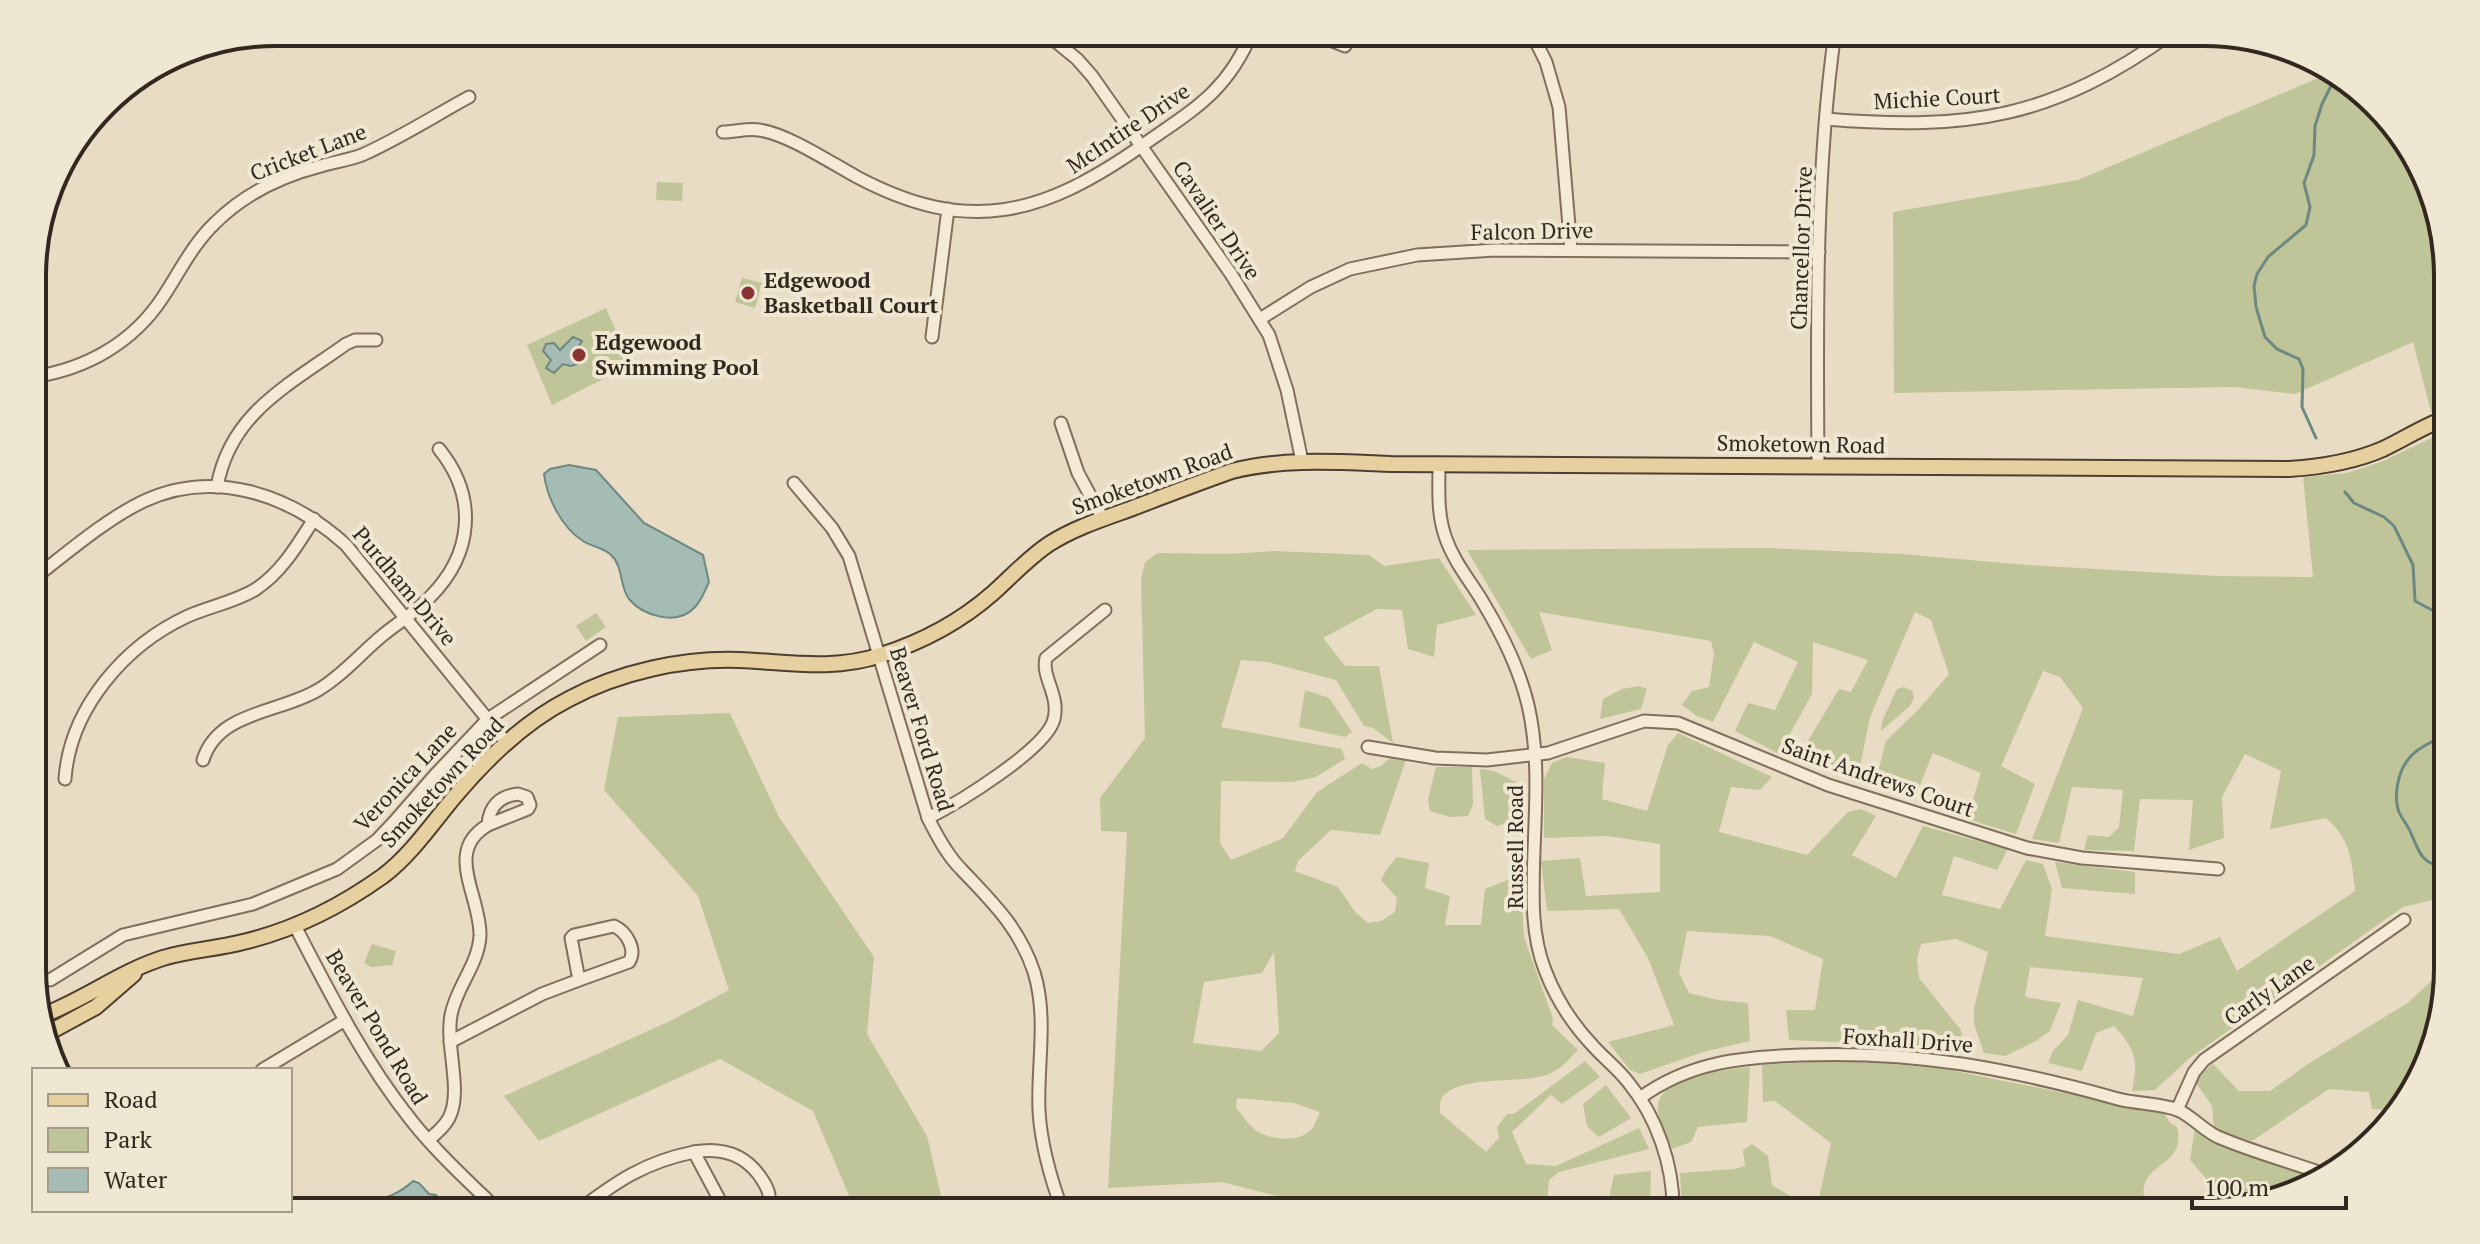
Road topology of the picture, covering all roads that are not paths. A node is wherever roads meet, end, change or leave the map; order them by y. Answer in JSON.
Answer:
{"nodes":[{"id":1,"x":1062,"y":46,"type":"edge"},
{"id":2,"x":1246,"y":46,"type":"edge"},
{"id":3,"x":1538,"y":46,"type":"edge"},
{"id":4,"x":1834,"y":46,"type":"edge"},
{"id":5,"x":2152,"y":46,"type":"edge"},
{"id":6,"x":469,"y":97,"type":"dead end"},
{"id":7,"x":1826,"y":119,"type":"junction"},
{"id":8,"x":723,"y":132,"type":"dead end"},
{"id":9,"x":1142,"y":146,"type":"junction"},
{"id":10,"x":948,"y":209,"type":"junction"},
{"id":11,"x":1571,"y":250,"type":"junction"},
{"id":12,"x":1819,"y":252,"type":"junction"},
{"id":13,"x":1260,"y":319,"type":"junction"},
{"id":14,"x":932,"y":337,"type":"dead end"},
{"id":15,"x":376,"y":340,"type":"dead end"},
{"id":16,"x":46,"y":373,"type":"edge"},
{"id":17,"x":1061,"y":423,"type":"dead end"},
{"id":18,"x":2434,"y":424,"type":"edge"},
{"id":19,"x":439,"y":449,"type":"dead end"},
{"id":20,"x":1302,"y":461,"type":"junction"},
{"id":21,"x":1439,"y":464,"type":"junction"},
{"id":22,"x":1818,"y":466,"type":"junction"},
{"id":23,"x":794,"y":483,"type":"dead end"},
{"id":24,"x":217,"y":487,"type":"junction"},
{"id":25,"x":314,"y":519,"type":"junction"},
{"id":26,"x":1103,"y":519,"type":"junction"},
{"id":27,"x":46,"y":570,"type":"edge"},
{"id":28,"x":1105,"y":610,"type":"dead end"},
{"id":29,"x":407,"y":618,"type":"junction"},
{"id":30,"x":600,"y":645,"type":"dead end"},
{"id":31,"x":878,"y":656,"type":"junction"},
{"id":32,"x":488,"y":719,"type":"junction"},
{"id":33,"x":506,"y":742,"type":"junction"},
{"id":34,"x":1368,"y":747,"type":"dead end"},
{"id":35,"x":1535,"y":755,"type":"junction"},
{"id":36,"x":203,"y":760,"type":"dead end"},
{"id":37,"x":65,"y":779,"type":"dead end"},
{"id":38,"x":928,"y":818,"type":"junction"},
{"id":39,"x":488,"y":825,"type":"dead end"},
{"id":40,"x":2218,"y":869,"type":"dead end"},
{"id":41,"x":2404,"y":920,"type":"dead end"},
{"id":42,"x":295,"y":926,"type":"junction"},
{"id":43,"x":143,"y":965,"type":"junction"},
{"id":44,"x":50,"y":980,"type":"dead end"},
{"id":45,"x":579,"y":980,"type":"junction"},
{"id":46,"x":51,"y":1012,"type":"edge"},
{"id":47,"x":345,"y":1020,"type":"junction"},
{"id":48,"x":55,"y":1029,"type":"edge"},
{"id":49,"x":450,"y":1042,"type":"junction"},
{"id":50,"x":265,"y":1068,"type":"edge"},
{"id":51,"x":1640,"y":1098,"type":"junction"},
{"id":52,"x":2177,"y":1110,"type":"junction"},
{"id":53,"x":428,"y":1140,"type":"junction"},
{"id":54,"x":694,"y":1152,"type":"junction"},
{"id":55,"x":2313,"y":1170,"type":"edge"},
{"id":56,"x":486,"y":1198,"type":"edge"},
{"id":57,"x":596,"y":1198,"type":"edge"},
{"id":58,"x":719,"y":1198,"type":"edge"},
{"id":59,"x":770,"y":1198,"type":"edge"},
{"id":60,"x":1059,"y":1198,"type":"edge"},
{"id":61,"x":1671,"y":1198,"type":"edge"}],
"edges":[{"from":1,"to":9,"type":"street","name":"Cavalier Drive"},
{"from":2,"to":9,"type":"street","name":"McIntire Drive"},
{"from":3,"to":11,"type":"street"},
{"from":4,"to":7,"type":"street","name":"Chancellor Drive"},
{"from":5,"to":7,"type":"street","name":"Michie Court"},
{"from":6,"to":16,"type":"street","name":"Cricket Lane"},
{"from":7,"to":12,"type":"street","name":"Chancellor Drive"},
{"from":8,"to":10,"type":"street","name":"McIntire Drive"},
{"from":9,"to":10,"type":"street","name":"McIntire Drive"},
{"from":9,"to":13,"type":"street","name":"Cavalier Drive"},
{"from":10,"to":14,"type":"street"},
{"from":11,"to":12,"type":"street","name":"Falcon Drive"},
{"from":11,"to":13,"type":"street","name":"Falcon Drive"},
{"from":12,"to":22,"type":"street","name":"Chancellor Drive"},
{"from":13,"to":20,"type":"street","name":"Cavalier Drive"},
{"from":15,"to":24,"type":"street"},
{"from":17,"to":26,"type":"street"},
{"from":18,"to":22,"type":"main road","name":"Smoketown Road"},
{"from":19,"to":29,"type":"street"},
{"from":20,"to":21,"type":"main road","name":"Smoketown Road"},
{"from":20,"to":26,"type":"main road","name":"Smoketown Road"},
{"from":21,"to":22,"type":"main road","name":"Smoketown Road"},
{"from":21,"to":35,"type":"street","name":"Russell Road"},
{"from":23,"to":31,"type":"street","name":"Beaver Ford Road"},
{"from":24,"to":25,"type":"street","name":"Purdham Drive"},
{"from":24,"to":27,"type":"street","name":"Purdham Drive"},
{"from":25,"to":29,"type":"street","name":"Purdham Drive"},
{"from":25,"to":37,"type":"street"},
{"from":26,"to":31,"type":"main road","name":"Smoketown Road"},
{"from":28,"to":38,"type":"street"},
{"from":29,"to":32,"type":"street","name":"Purdham Drive"},
{"from":29,"to":36,"type":"street"},
{"from":30,"to":32,"type":"street","name":"Veronica Lane"},
{"from":31,"to":33,"type":"main road","name":"Smoketown Road"},
{"from":31,"to":38,"type":"street","name":"Beaver Ford Road"},
{"from":32,"to":33,"type":"street","name":"Purdham Drive"},
{"from":32,"to":44,"type":"street","name":"Veronica Lane"},
{"from":33,"to":42,"type":"main road","name":"Smoketown Road"},
{"from":34,"to":35,"type":"street","name":"Saint Andrews Court"},
{"from":35,"to":40,"type":"street","name":"Saint Andrews Court"},
{"from":35,"to":51,"type":"street","name":"Russell Road"},
{"from":38,"to":60,"type":"street","name":"Beaver Ford Road"},
{"from":39,"to":49,"type":"street"},
{"from":41,"to":52,"type":"street","name":"Carly Lane"},
{"from":42,"to":43,"type":"main road","name":"Smoketown Road"},
{"from":42,"to":47,"type":"street","name":"Beaver Pond Road"},
{"from":43,"to":46,"type":"main road","name":"Smoketown Road"},
{"from":43,"to":48,"type":"main road","name":"Smoketown Road"},
{"from":45,"to":45,"type":"street"},
{"from":45,"to":49,"type":"street"},
{"from":47,"to":50,"type":"street"},
{"from":47,"to":53,"type":"street","name":"Beaver Pond Road"},
{"from":49,"to":53,"type":"street"},
{"from":51,"to":52,"type":"street","name":"Foxhall Drive"},
{"from":51,"to":61,"type":"street","name":"Russell Road"},
{"from":52,"to":55,"type":"street"},
{"from":53,"to":56,"type":"street","name":"Beaver Pond Road"},
{"from":54,"to":57,"type":"street"},
{"from":54,"to":58,"type":"street"},
{"from":54,"to":59,"type":"street"}]}
